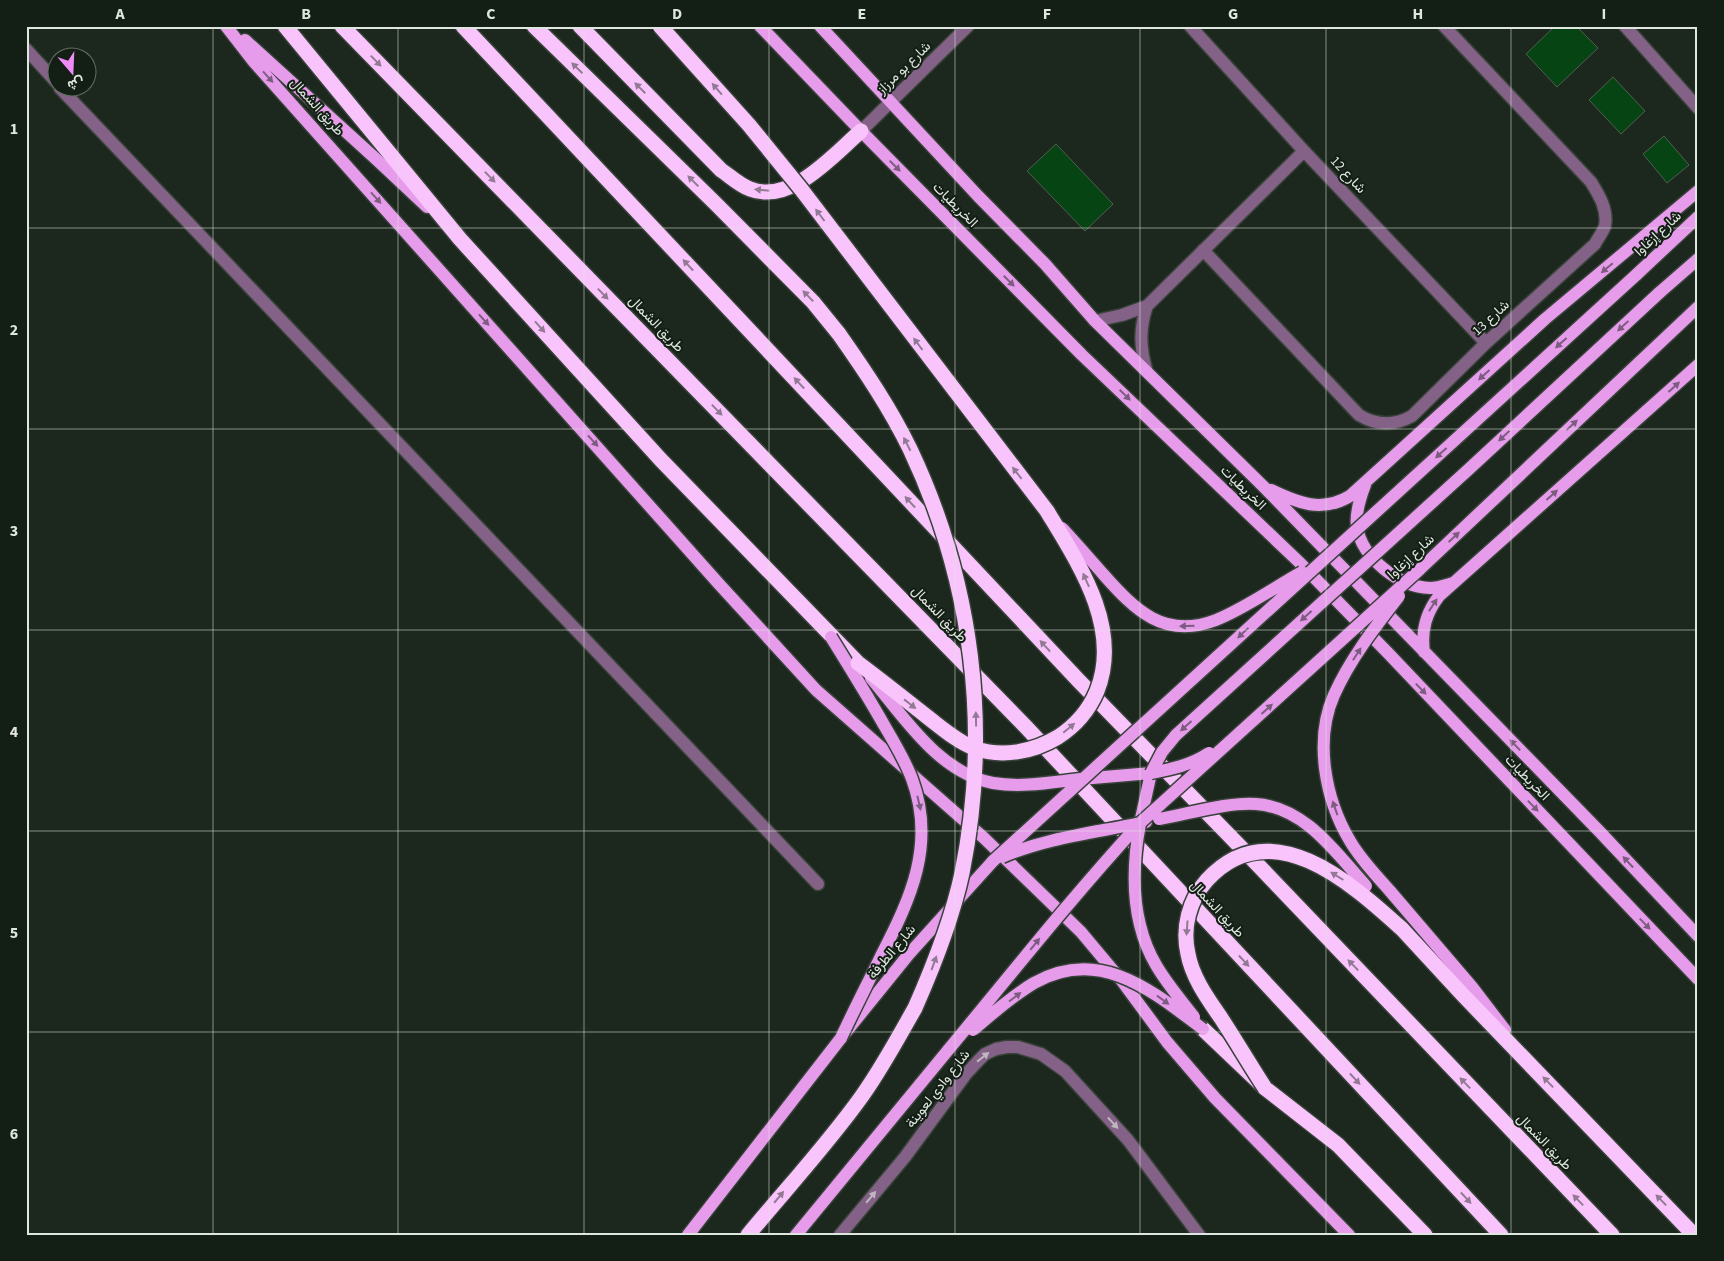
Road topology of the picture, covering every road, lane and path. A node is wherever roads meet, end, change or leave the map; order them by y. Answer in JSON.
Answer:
{"nodes":[{"id":1,"x":226,"y":26,"type":"edge"},
{"id":2,"x":230,"y":26,"type":"edge"},
{"id":3,"x":285,"y":26,"type":"edge"},
{"id":4,"x":342,"y":26,"type":"edge"},
{"id":5,"x":463,"y":26,"type":"edge"},
{"id":6,"x":534,"y":26,"type":"edge"},
{"id":7,"x":580,"y":26,"type":"edge"},
{"id":8,"x":660,"y":26,"type":"edge"},
{"id":9,"x":760,"y":26,"type":"edge"},
{"id":10,"x":820,"y":26,"type":"edge"},
{"id":11,"x":968,"y":26,"type":"edge"},
{"id":12,"x":1190,"y":26,"type":"edge"},
{"id":13,"x":1444,"y":26,"type":"edge"},
{"id":14,"x":1625,"y":26,"type":"edge"},
{"id":15,"x":26,"y":50,"type":"edge"},
{"id":16,"x":48,"y":73,"type":"edge"},
{"id":17,"x":70,"y":98,"type":"edge"},
{"id":18,"x":891,"y":102,"type":"junction"},
{"id":19,"x":1697,"y":106,"type":"edge"},
{"id":20,"x":861,"y":131,"type":"junction"},
{"id":21,"x":1304,"y":151,"type":"junction"},
{"id":22,"x":1698,"y":191,"type":"edge"},
{"id":23,"x":1698,"y":217,"type":"edge"},
{"id":24,"x":460,"y":239,"type":"junction"},
{"id":25,"x":1203,"y":250,"type":"junction"},
{"id":26,"x":1698,"y":259,"type":"edge"},
{"id":27,"x":1147,"y":306,"type":"junction"},
{"id":28,"x":1697,"y":308,"type":"edge"},
{"id":29,"x":1095,"y":320,"type":"junction"},
{"id":30,"x":1486,"y":343,"type":"junction"},
{"id":31,"x":1698,"y":365,"type":"edge"},
{"id":32,"x":1147,"y":372,"type":"junction"},
{"id":33,"x":1366,"y":483,"type":"junction"},
{"id":34,"x":1264,"y":487,"type":"junction"},
{"id":35,"x":1047,"y":511,"type":"junction"},
{"id":36,"x":1323,"y":559,"type":"junction"},
{"id":37,"x":1419,"y":570,"type":"junction"},
{"id":38,"x":1455,"y":583,"type":"junction"},
{"id":39,"x":831,"y":637,"type":"junction"},
{"id":40,"x":1424,"y":652,"type":"junction"},
{"id":41,"x":858,"y":663,"type":"junction"},
{"id":42,"x":1150,"y":718,"type":"joint"},
{"id":43,"x":1244,"y":729,"type":"junction"},
{"id":44,"x":1151,"y":772,"type":"junction"},
{"id":45,"x":1081,"y":779,"type":"junction"},
{"id":46,"x":1140,"y":823,"type":"junction"},
{"id":47,"x":993,"y":861,"type":"junction"},
{"id":48,"x":818,"y":884,"type":"dead end"},
{"id":49,"x":1402,"y":929,"type":"junction"},
{"id":50,"x":1698,"y":936,"type":"edge"},
{"id":51,"x":1698,"y":980,"type":"edge"},
{"id":52,"x":1467,"y":991,"type":"junction"},
{"id":53,"x":1203,"y":1029,"type":"junction"},
{"id":54,"x":841,"y":1038,"type":"junction"},
{"id":55,"x":950,"y":1050,"type":"junction"},
{"id":56,"x":1265,"y":1088,"type":"junction"},
{"id":57,"x":688,"y":1235,"type":"edge"},
{"id":58,"x":748,"y":1235,"type":"edge"},
{"id":59,"x":796,"y":1235,"type":"edge"},
{"id":60,"x":840,"y":1235,"type":"edge"},
{"id":61,"x":1199,"y":1235,"type":"edge"},
{"id":62,"x":1349,"y":1235,"type":"edge"},
{"id":63,"x":1425,"y":1235,"type":"edge"},
{"id":64,"x":1501,"y":1235,"type":"edge"},
{"id":65,"x":1612,"y":1235,"type":"edge"},
{"id":66,"x":1694,"y":1235,"type":"edge"}],
"edges":[{"from":1,"to":62,"type":"main road","name":"طريق الشمال","one_way":true},
{"from":2,"to":24,"type":"main road"},
{"from":3,"to":24,"type":"highway"},
{"from":4,"to":64,"type":"highway","name":"طريق الشمال","one_way":true},
{"from":65,"to":5,"type":"highway","name":"طريق الشمال","one_way":true},
{"from":58,"to":6,"type":"highway","one_way":true,"bridge":true},
{"from":20,"to":7,"type":"highway","one_way":true},
{"from":35,"to":8,"type":"highway","one_way":true,"bridge":true},
{"from":9,"to":20,"type":"main road","name":"الخريطيات"},
{"from":10,"to":18,"type":"main road","name":"الخريطيات"},
{"from":11,"to":18,"type":"street","name":"شارع بو مرزاز"},
{"from":12,"to":21,"type":"street","name":"شارع 12"},
{"from":13,"to":30,"type":"street","name":"شارع 13"},
{"from":14,"to":19,"type":"street"},
{"from":15,"to":16,"type":"street"},
{"from":17,"to":48,"type":"street"},
{"from":18,"to":20,"type":"street","name":"شارع بو مرزاز"},
{"from":18,"to":29,"type":"main road","name":"الخريطيات"},
{"from":20,"to":51,"type":"main road","name":"الخريطيات","one_way":true},
{"from":21,"to":25,"type":"street"},
{"from":21,"to":30,"type":"street","name":"شارع 12"},
{"from":22,"to":33,"type":"main road","one_way":true},
{"from":23,"to":36,"type":"main road","name":"شارع إزغاوا","one_way":true,"bridge":true},
{"from":24,"to":39,"type":"highway","one_way":true},
{"from":25,"to":27,"type":"street"},
{"from":25,"to":30,"type":"street","name":"شارع 13"},
{"from":26,"to":44,"type":"main road","one_way":true,"bridge":true},
{"from":27,"to":29,"type":"street"},
{"from":27,"to":32,"type":"street"},
{"from":37,"to":28,"type":"main road","name":"شارع إزغاوا","one_way":true},
{"from":29,"to":32,"type":"main road","name":"الخريطيات"},
{"from":38,"to":31,"type":"main road","one_way":true},
{"from":32,"to":34,"type":"main road","name":"الخريطيات"},
{"from":33,"to":34,"type":"main road"},
{"from":33,"to":38,"type":"main road"},
{"from":34,"to":40,"type":"main road","name":"الخريطيات"},
{"from":36,"to":35,"type":"main road","one_way":true,"bridge":true},
{"from":41,"to":35,"type":"highway","one_way":true,"bridge":true},
{"from":36,"to":42,"type":"main road","name":"شارع إزغاوا","one_way":true,"bridge":true},
{"from":43,"to":37,"type":"main road","name":"شارع إزغاوا","one_way":true,"bridge":true},
{"from":52,"to":37,"type":"main road","one_way":true,"bridge":true},
{"from":40,"to":38,"type":"main road","one_way":true},
{"from":39,"to":41,"type":"highway","bridge":true},
{"from":39,"to":54,"type":"main road","one_way":true,"bridge":true},
{"from":50,"to":40,"type":"main road","name":"الخريطيات","one_way":true},
{"from":41,"to":45,"type":"main road","bridge":true},
{"from":42,"to":45,"type":"main road","name":"شارع الطرفة","bridge":true},
{"from":43,"to":44,"type":"main road","bridge":true},
{"from":43,"to":46,"type":"main road","name":"شارع إزغاوا","bridge":true},
{"from":44,"to":45,"type":"main road"},
{"from":44,"to":46,"type":"main road"},
{"from":45,"to":47,"type":"main road","name":"شارع الطرفة","bridge":true},
{"from":46,"to":47,"type":"main road","bridge":true},
{"from":46,"to":49,"type":"main road","bridge":true},
{"from":46,"to":53,"type":"main road","bridge":true},
{"from":55,"to":46,"type":"main road","one_way":true,"bridge":true},
{"from":47,"to":54,"type":"main road","name":"شارع الطرفة","bridge":true},
{"from":49,"to":52,"type":"highway"},
{"from":49,"to":56,"type":"highway","one_way":true,"bridge":true},
{"from":66,"to":52,"type":"highway","one_way":true},
{"from":55,"to":53,"type":"main road","one_way":true,"bridge":true},
{"from":53,"to":56,"type":"highway","bridge":true},
{"from":54,"to":57,"type":"main road","name":"شارع الطرفة"},
{"from":55,"to":59,"type":"main road"},
{"from":56,"to":63,"type":"highway"},
{"from":60,"to":61,"type":"street","name":"شارع وادي لعوينة","one_way":true}]}
